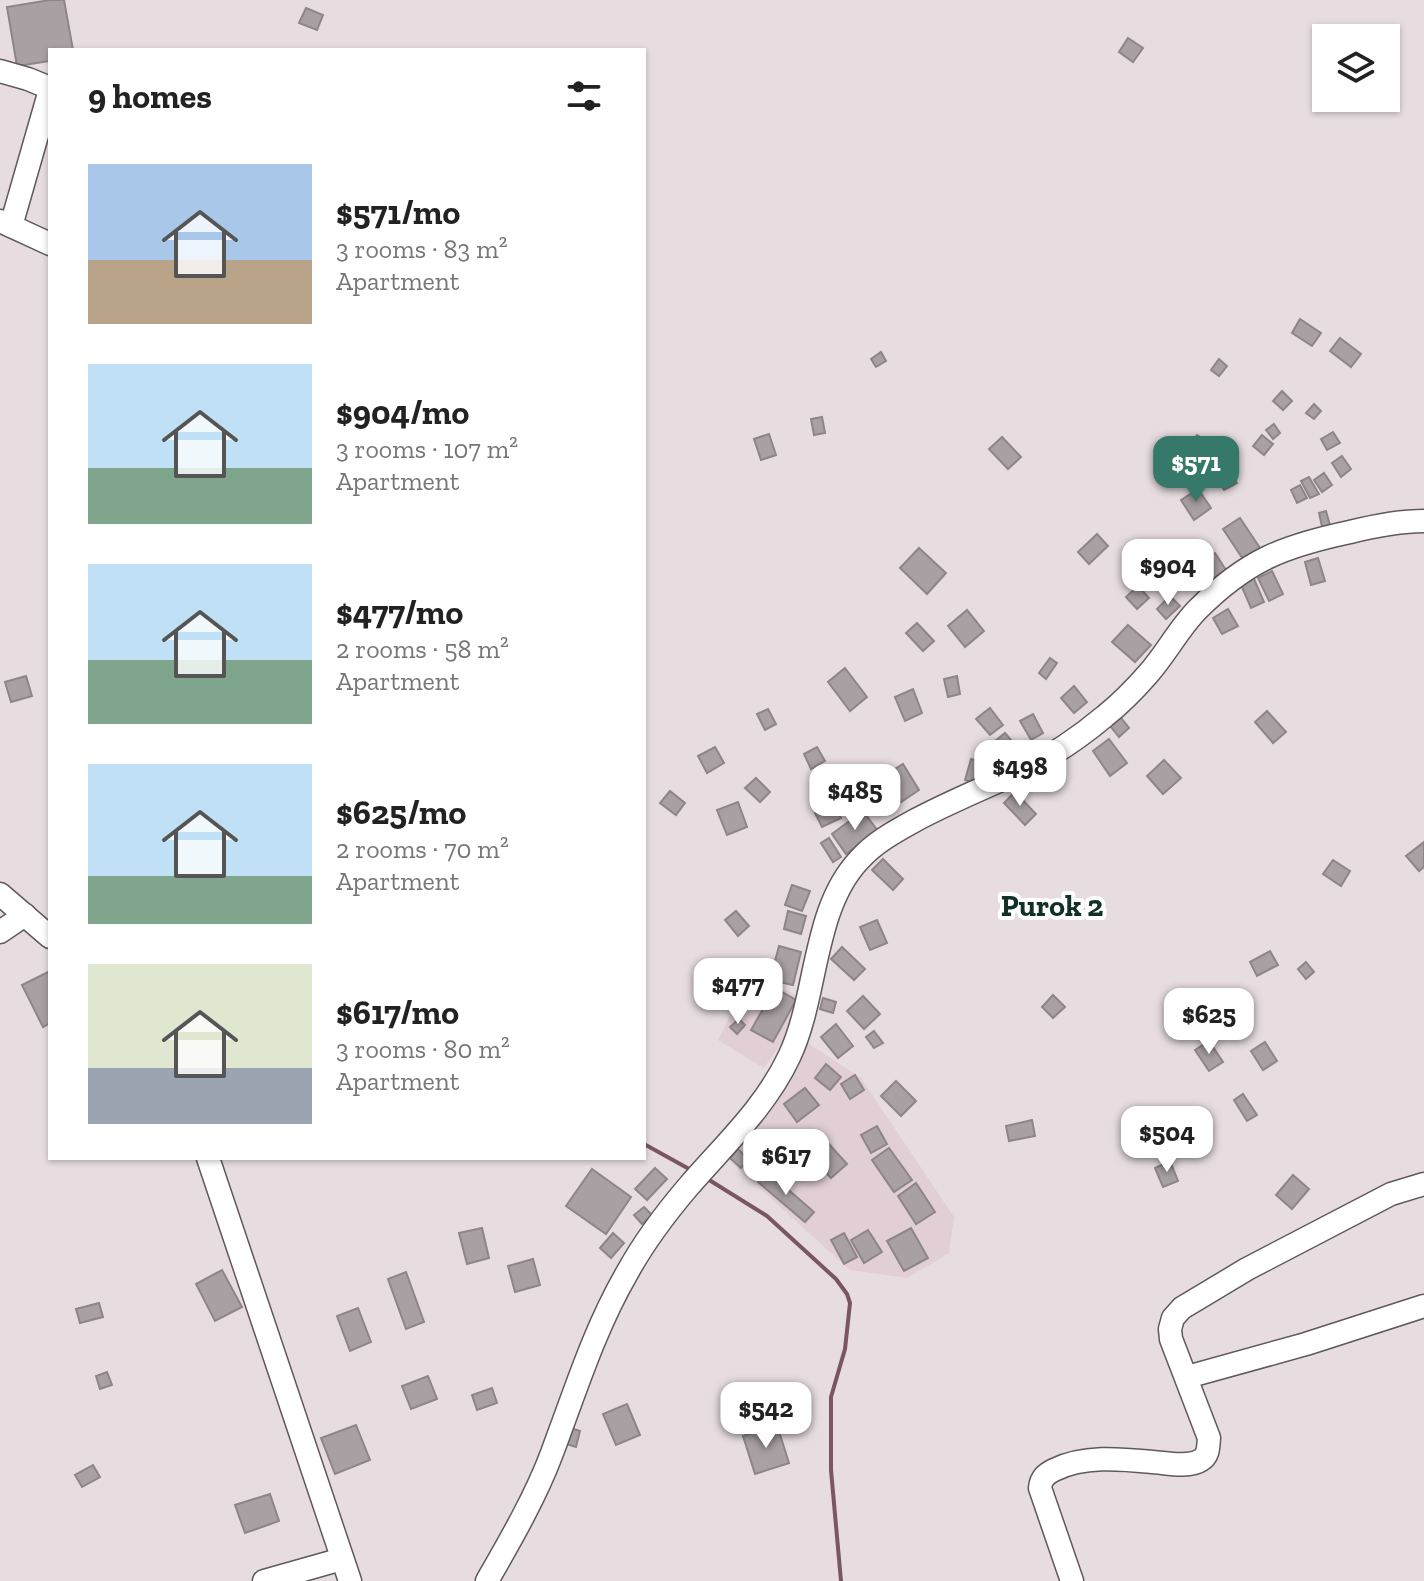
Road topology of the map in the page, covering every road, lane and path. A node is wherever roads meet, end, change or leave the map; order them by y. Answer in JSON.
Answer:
{"nodes":[{"id":1,"x":0,"y":71,"type":"edge"},
{"id":2,"x":48,"y":88,"type":"edge"},
{"id":3,"x":48,"y":95,"type":"edge"},
{"id":4,"x":6,"y":224,"type":"edge"},
{"id":5,"x":48,"y":243,"type":"edge"},
{"id":6,"x":1424,"y":521,"type":"edge"},
{"id":7,"x":0,"y":894,"type":"edge"},
{"id":8,"x":25,"y":915,"type":"junction"},
{"id":9,"x":0,"y":932,"type":"edge"},
{"id":10,"x":48,"y":935,"type":"edge"},
{"id":11,"x":209,"y":1160,"type":"edge"},
{"id":12,"x":1424,"y":1184,"type":"edge"},
{"id":13,"x":1424,"y":1306,"type":"edge"},
{"id":14,"x":1187,"y":1377,"type":"junction"},
{"id":15,"x":342,"y":1559,"type":"junction"},
{"id":16,"x":264,"y":1581,"type":"edge"},
{"id":17,"x":350,"y":1581,"type":"edge"},
{"id":18,"x":487,"y":1581,"type":"edge"},
{"id":19,"x":1072,"y":1581,"type":"edge"}],
"edges":[{"from":1,"to":2,"type":"street"},
{"from":3,"to":4,"type":"street"},
{"from":4,"to":5,"type":"street"},
{"from":6,"to":18,"type":"street"},
{"from":7,"to":8,"type":"street"},
{"from":8,"to":9,"type":"street"},
{"from":8,"to":10,"type":"street"},
{"from":11,"to":15,"type":"street"},
{"from":12,"to":14,"type":"street"},
{"from":13,"to":14,"type":"street"},
{"from":14,"to":19,"type":"street"},
{"from":15,"to":16,"type":"street"},
{"from":15,"to":17,"type":"street"}]}
